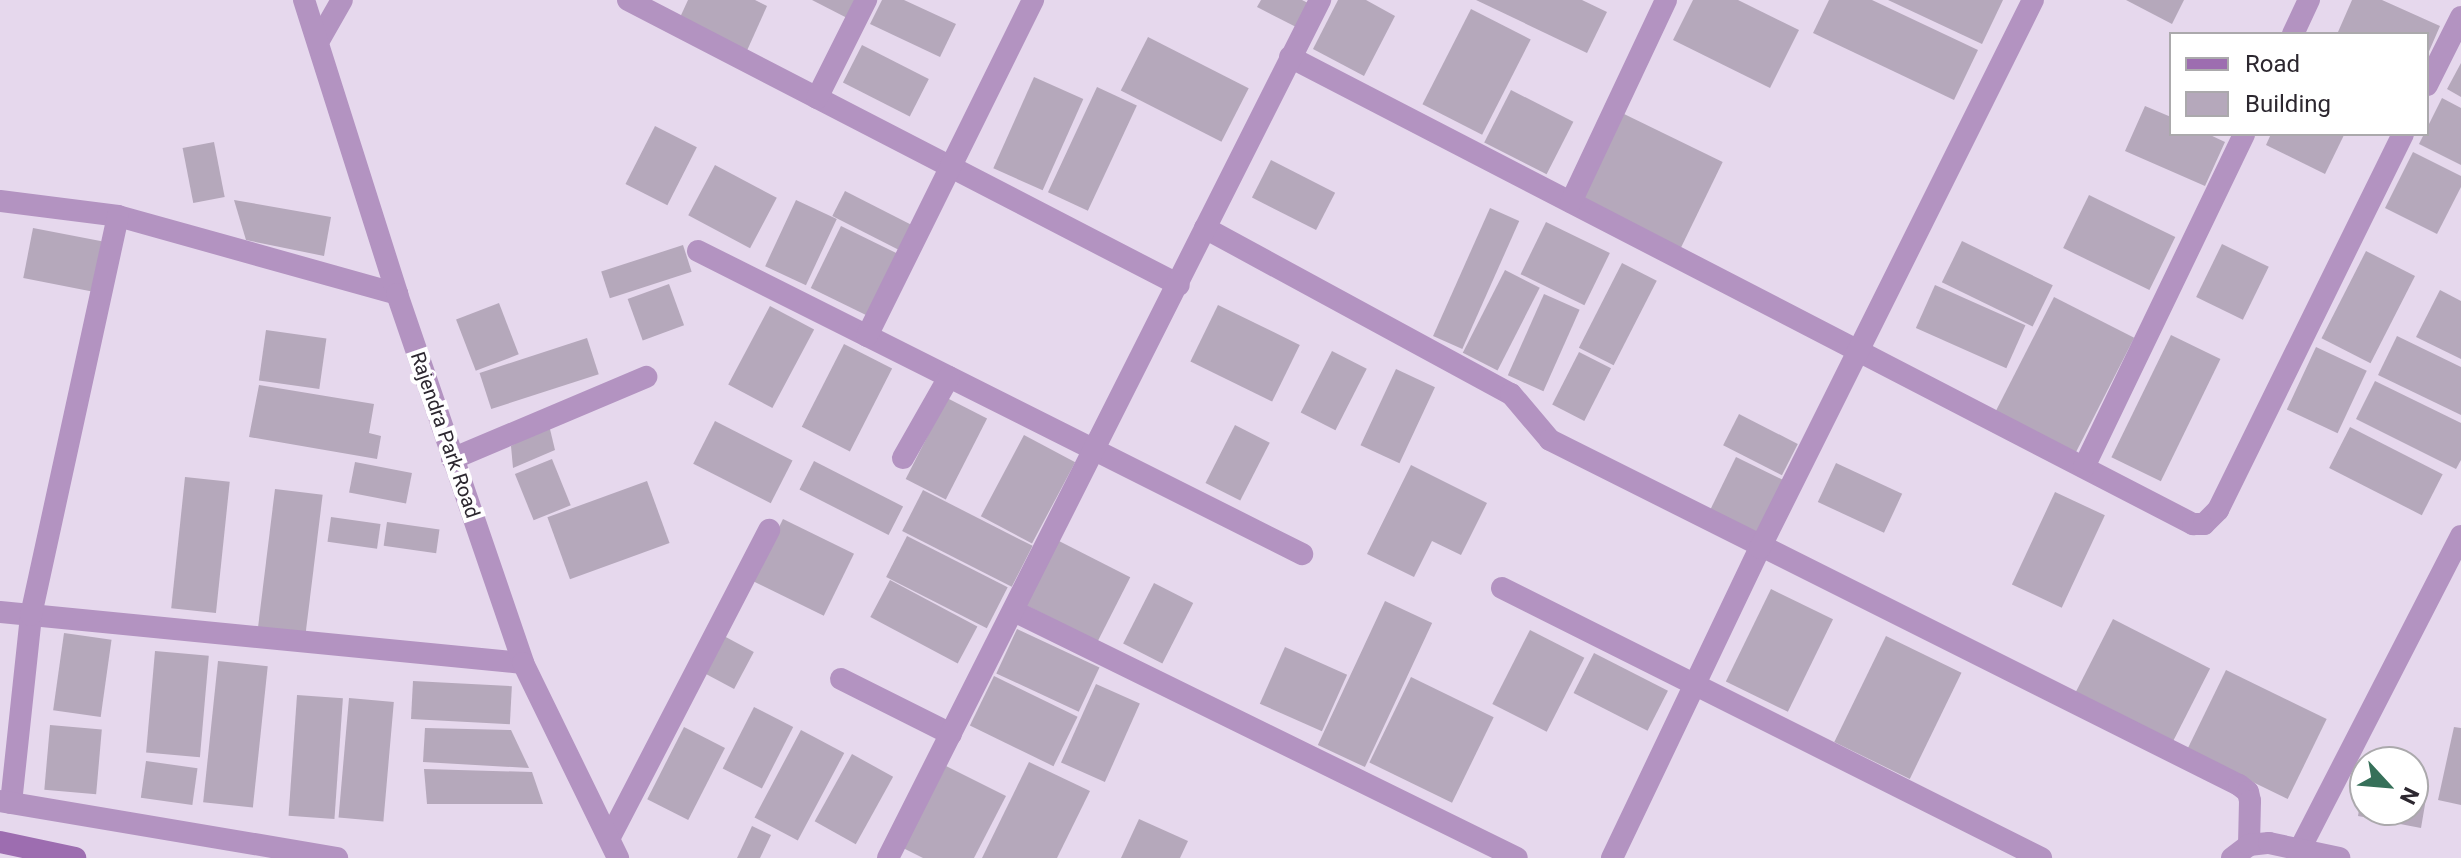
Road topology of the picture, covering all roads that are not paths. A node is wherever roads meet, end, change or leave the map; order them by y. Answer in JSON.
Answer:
{"nodes":[{"id":1,"x":304,"y":0,"type":"edge"},
{"id":2,"x":342,"y":0,"type":"edge"},
{"id":3,"x":628,"y":0,"type":"edge"},
{"id":4,"x":866,"y":0,"type":"edge"},
{"id":5,"x":1033,"y":0,"type":"edge"},
{"id":6,"x":1320,"y":0,"type":"edge"},
{"id":7,"x":1666,"y":0,"type":"edge"},
{"id":8,"x":2033,"y":0,"type":"edge"},
{"id":9,"x":2309,"y":0,"type":"edge"},
{"id":10,"x":662,"y":8,"type":"edge"},
{"id":11,"x":2461,"y":17,"type":"edge"},
{"id":12,"x":2294,"y":32,"type":"edge"},
{"id":13,"x":318,"y":42,"type":"junction"},
{"id":14,"x":1290,"y":57,"type":"junction"},
{"id":15,"x":2429,"y":81,"type":"edge"},
{"id":16,"x":817,"y":98,"type":"junction"},
{"id":17,"x":2243,"y":136,"type":"edge"},
{"id":18,"x":2402,"y":136,"type":"edge"},
{"id":19,"x":951,"y":167,"type":"junction"},
{"id":20,"x":0,"y":201,"type":"edge"},
{"id":21,"x":1571,"y":202,"type":"junction"},
{"id":22,"x":118,"y":216,"type":"junction"},
{"id":23,"x":1205,"y":228,"type":"junction"},
{"id":24,"x":698,"y":251,"type":"dead end"},
{"id":25,"x":1179,"y":285,"type":"junction"},
{"id":26,"x":397,"y":294,"type":"junction"},
{"id":27,"x":867,"y":336,"type":"junction"},
{"id":28,"x":1860,"y":352,"type":"junction"},
{"id":29,"x":646,"y":377,"type":"dead end"},
{"id":30,"x":949,"y":377,"type":"junction"},
{"id":31,"x":1095,"y":450,"type":"junction"},
{"id":32,"x":903,"y":458,"type":"dead end"},
{"id":33,"x":452,"y":459,"type":"junction"},
{"id":34,"x":2084,"y":467,"type":"junction"},
{"id":35,"x":769,"y":530,"type":"dead end"},
{"id":36,"x":2459,"y":545,"type":"edge"},
{"id":37,"x":1760,"y":548,"type":"junction"},
{"id":38,"x":1302,"y":554,"type":"dead end"},
{"id":39,"x":1502,"y":588,"type":"dead end"},
{"id":40,"x":1014,"y":611,"type":"junction"},
{"id":41,"x":0,"y":612,"type":"edge"},
{"id":42,"x":31,"y":615,"type":"junction"},
{"id":43,"x":523,"y":663,"type":"junction"},
{"id":44,"x":841,"y":679,"type":"dead end"},
{"id":45,"x":1697,"y":686,"type":"junction"},
{"id":46,"x":951,"y":734,"type":"junction"},
{"id":47,"x":6,"y":802,"type":"edge"},
{"id":48,"x":0,"y":842,"type":"edge"},
{"id":49,"x":614,"y":848,"type":"edge"},
{"id":50,"x":2300,"y":849,"type":"junction"},
{"id":51,"x":2240,"y":851,"type":"edge"},
{"id":52,"x":75,"y":858,"type":"edge"},
{"id":53,"x":337,"y":858,"type":"edge"},
{"id":54,"x":888,"y":858,"type":"edge"},
{"id":55,"x":1517,"y":858,"type":"edge"},
{"id":56,"x":1612,"y":858,"type":"edge"},
{"id":57,"x":2041,"y":858,"type":"edge"},
{"id":58,"x":2339,"y":858,"type":"edge"}],
"edges":[{"from":1,"to":13,"type":"street","name":"Rajendra Park Road"},
{"from":2,"to":13,"type":"street"},
{"from":3,"to":10,"type":"street"},
{"from":4,"to":16,"type":"street"},
{"from":5,"to":19,"type":"street"},
{"from":6,"to":14,"type":"street"},
{"from":7,"to":21,"type":"street"},
{"from":8,"to":28,"type":"street"},
{"from":9,"to":12,"type":"street"},
{"from":10,"to":16,"type":"street"},
{"from":11,"to":15,"type":"street"},
{"from":13,"to":26,"type":"street","name":"Rajendra Park Road"},
{"from":14,"to":21,"type":"street"},
{"from":14,"to":23,"type":"street"},
{"from":16,"to":19,"type":"street"},
{"from":17,"to":34,"type":"street"},
{"from":18,"to":34,"type":"street"},
{"from":19,"to":25,"type":"street"},
{"from":19,"to":27,"type":"street"},
{"from":20,"to":22,"type":"street"},
{"from":21,"to":28,"type":"street"},
{"from":22,"to":26,"type":"street"},
{"from":22,"to":42,"type":"street"},
{"from":23,"to":25,"type":"street"},
{"from":23,"to":37,"type":"street"},
{"from":24,"to":27,"type":"street"},
{"from":25,"to":31,"type":"street"},
{"from":26,"to":33,"type":"street","name":"Rajendra Park Road"},
{"from":27,"to":30,"type":"street"},
{"from":28,"to":34,"type":"street"},
{"from":28,"to":37,"type":"street"},
{"from":29,"to":33,"type":"street"},
{"from":30,"to":31,"type":"street"},
{"from":30,"to":32,"type":"street"},
{"from":31,"to":38,"type":"street"},
{"from":31,"to":40,"type":"street"},
{"from":33,"to":43,"type":"street","name":"Rajendra Park Road"},
{"from":35,"to":49,"type":"street"},
{"from":36,"to":50,"type":"street"},
{"from":37,"to":45,"type":"street"},
{"from":37,"to":51,"type":"street"},
{"from":39,"to":45,"type":"street"},
{"from":40,"to":46,"type":"street"},
{"from":40,"to":55,"type":"street"},
{"from":41,"to":42,"type":"street"},
{"from":42,"to":43,"type":"street"},
{"from":42,"to":47,"type":"street"},
{"from":43,"to":49,"type":"street","name":"Rajendra Park Road"},
{"from":44,"to":46,"type":"street"},
{"from":45,"to":56,"type":"street"},
{"from":45,"to":57,"type":"street"},
{"from":46,"to":54,"type":"street"},
{"from":47,"to":53,"type":"street"},
{"from":48,"to":52,"type":"main road"},
{"from":50,"to":51,"type":"street"},
{"from":50,"to":58,"type":"street"}]}
